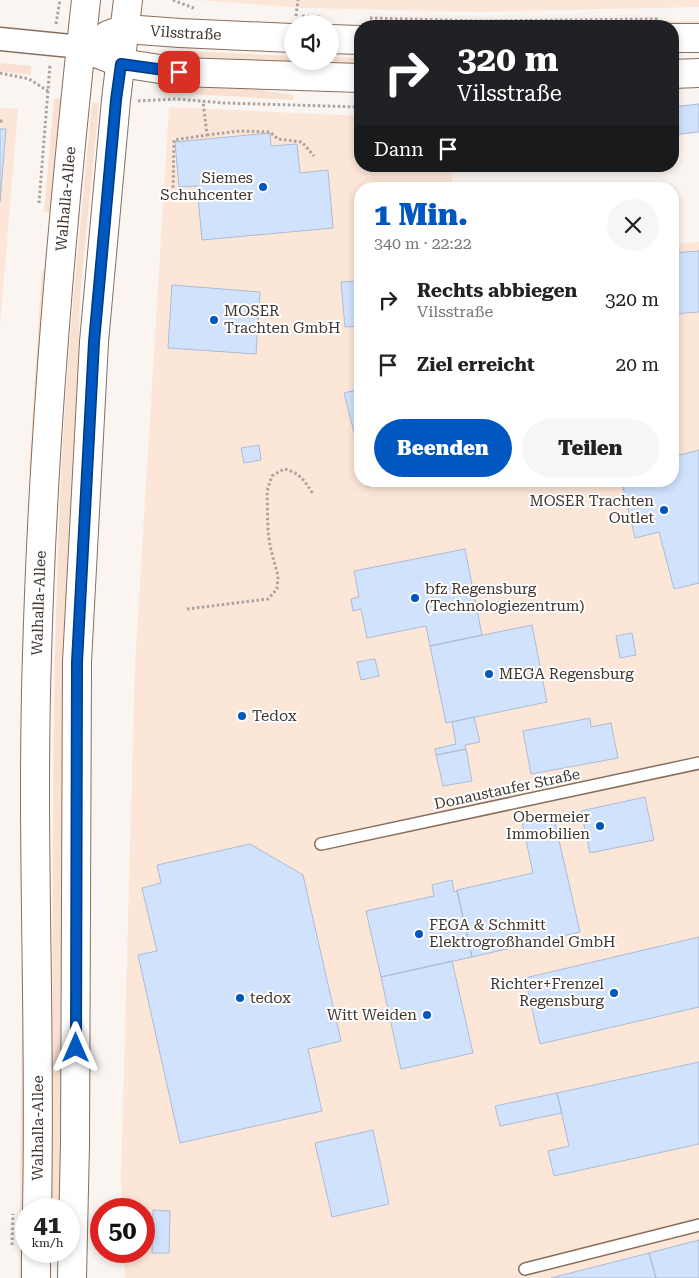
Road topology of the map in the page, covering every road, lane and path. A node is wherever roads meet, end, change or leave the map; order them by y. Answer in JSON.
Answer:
{"nodes":[{"id":1,"x":86,"y":0,"type":"edge"},
{"id":2,"x":128,"y":0,"type":"edge"},
{"id":3,"x":173,"y":0,"type":"edge"},
{"id":4,"x":298,"y":0,"type":"edge"},
{"id":5,"x":199,"y":10,"type":"dead end"},
{"id":6,"x":294,"y":15,"type":"edge"},
{"id":7,"x":284,"y":23,"type":"edge"},
{"id":8,"x":339,"y":28,"type":"edge"},
{"id":9,"x":125,"y":29,"type":"junction"},
{"id":10,"x":354,"y":29,"type":"edge"},
{"id":11,"x":679,"y":32,"type":"edge"},
{"id":12,"x":699,"y":38,"type":"edge"},
{"id":13,"x":0,"y":39,"type":"edge"},
{"id":14,"x":81,"y":46,"type":"junction"},
{"id":15,"x":121,"y":64,"type":"junction"},
{"id":16,"x":0,"y":73,"type":"edge"},
{"id":17,"x":699,"y":73,"type":"edge"},
{"id":18,"x":679,"y":74,"type":"edge"},
{"id":19,"x":354,"y":78,"type":"edge"},
{"id":20,"x":48,"y":91,"type":"dead end"},
{"id":21,"x":176,"y":100,"type":"dead end"},
{"id":22,"x":202,"y":102,"type":"junction"},
{"id":23,"x":354,"y":107,"type":"edge"},
{"id":24,"x":207,"y":136,"type":"junction"},
{"id":25,"x":314,"y":156,"type":"dead end"},
{"id":26,"x":176,"y":197,"type":"dead end"},
{"id":27,"x":313,"y":494,"type":"dead end"},
{"id":28,"x":187,"y":609,"type":"dead end"},
{"id":29,"x":699,"y":763,"type":"edge"},
{"id":30,"x":321,"y":844,"type":"dead end"},
{"id":31,"x":37,"y":1198,"type":"edge"},
{"id":32,"x":699,"y":1225,"type":"edge"},
{"id":33,"x":36,"y":1263,"type":"edge"},
{"id":34,"x":525,"y":1269,"type":"dead end"},
{"id":35,"x":36,"y":1278,"type":"edge"},
{"id":36,"x":72,"y":1278,"type":"edge"}],
"edges":[{"from":1,"to":14,"type":"main road","name":"Walhalla-Allee"},
{"from":2,"to":9,"type":"main road"},
{"from":3,"to":5,"type":"path"},
{"from":4,"to":6,"type":"path"},
{"from":7,"to":9,"type":"main road","name":"Vilsstraße"},
{"from":8,"to":10,"type":"main road"},
{"from":9,"to":14,"type":"main road","name":"Vilsstraße"},
{"from":9,"to":15,"type":"main road"},
{"from":11,"to":12,"type":"main road"},
{"from":13,"to":14,"type":"street","name":"Vilsstraße"},
{"from":14,"to":15,"type":"main road","name":"Vilsstraße"},
{"from":14,"to":31,"type":"main road","name":"Walhalla-Allee"},
{"from":15,"to":19,"type":"main road","name":"Vilsstraße"},
{"from":15,"to":36,"type":"main road"},
{"from":16,"to":20,"type":"path"},
{"from":17,"to":18,"type":"main road"},
{"from":21,"to":22,"type":"path"},
{"from":22,"to":23,"type":"path"},
{"from":22,"to":24,"type":"path"},
{"from":24,"to":25,"type":"path"},
{"from":24,"to":26,"type":"path"},
{"from":27,"to":28,"type":"path"},
{"from":29,"to":30,"type":"lane","name":"Donaustaufer Straße"},
{"from":32,"to":34,"type":"lane"},
{"from":33,"to":35,"type":"main road"}]}
